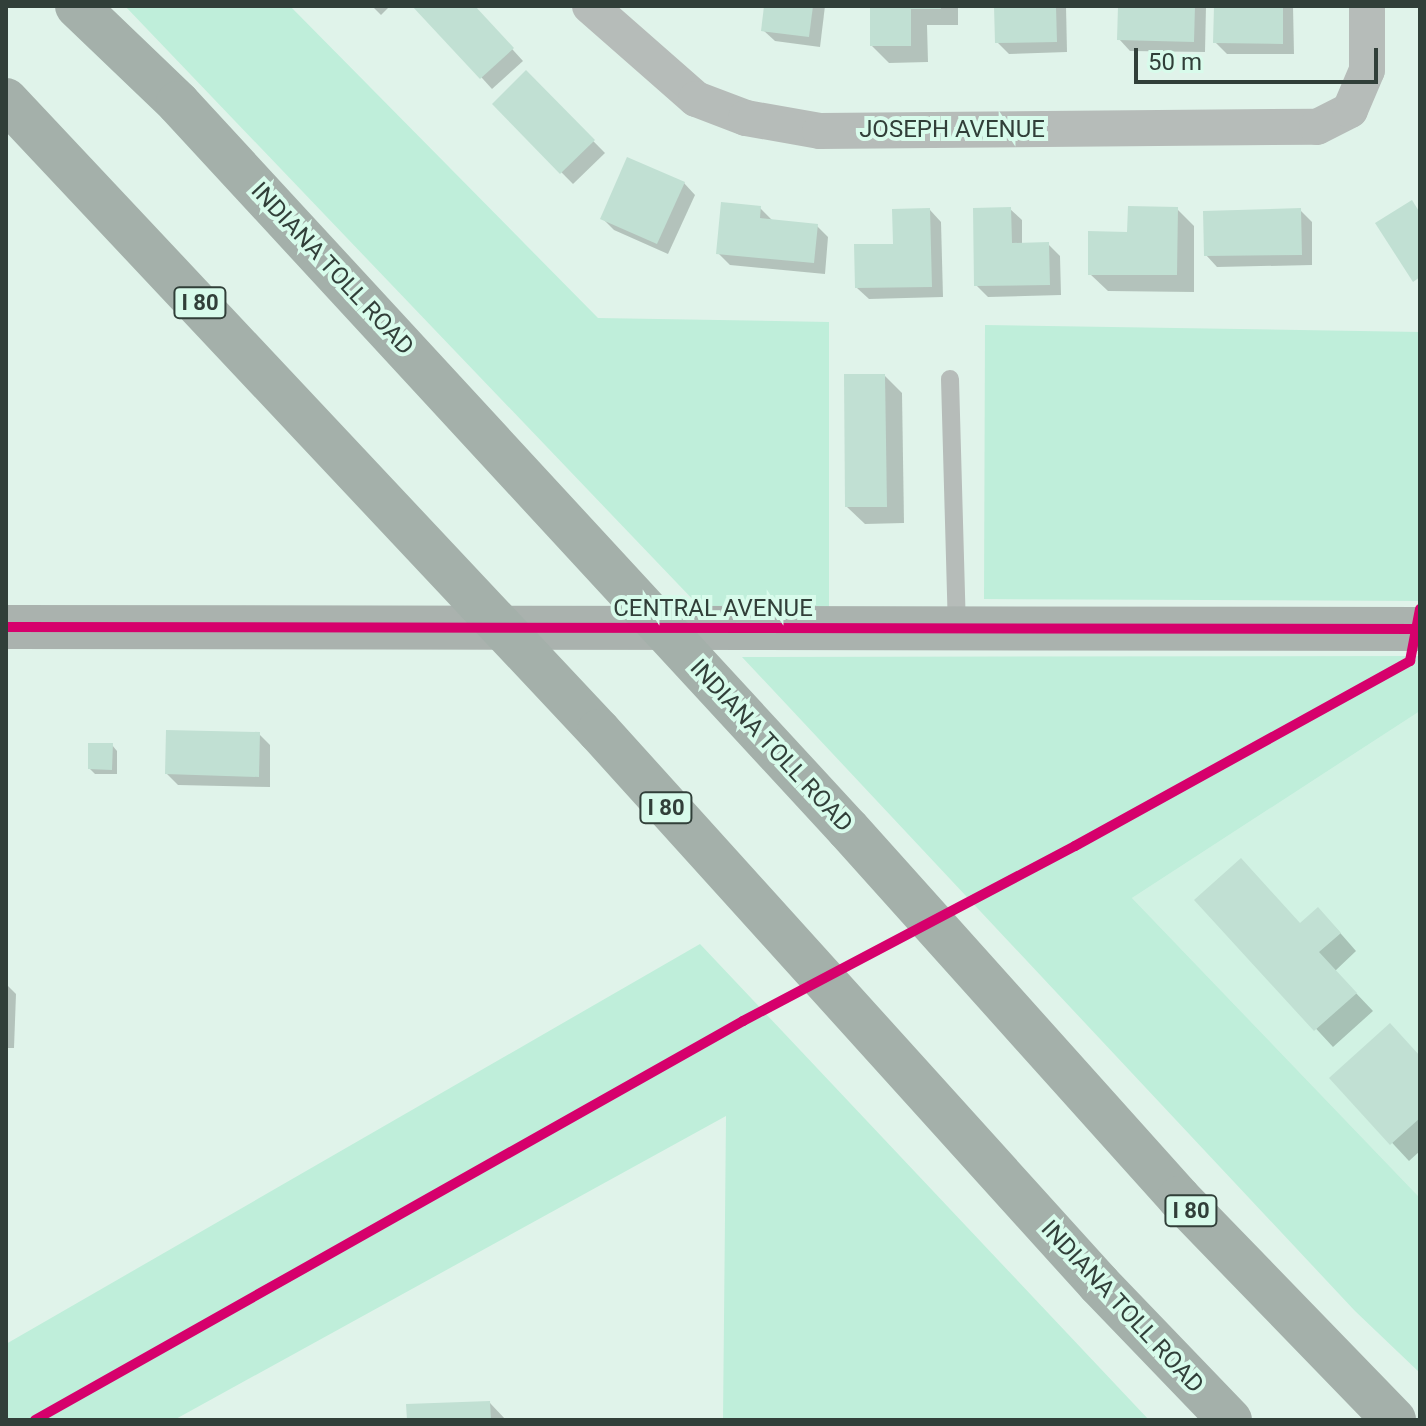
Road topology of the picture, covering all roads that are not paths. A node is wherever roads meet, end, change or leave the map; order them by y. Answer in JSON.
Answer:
{"nodes":[{"id":1,"x":77,"y":6,"type":"edge"},
{"id":2,"x":590,"y":6,"type":"edge"},
{"id":3,"x":1367,"y":6,"type":"edge"},
{"id":4,"x":6,"y":100,"type":"edge"},
{"id":5,"x":950,"y":379,"type":"dead end"},
{"id":6,"x":6,"y":627,"type":"edge"},
{"id":7,"x":957,"y":629,"type":"junction"},
{"id":8,"x":1420,"y":629,"type":"edge"},
{"id":9,"x":1230,"y":1420,"type":"edge"},
{"id":10,"x":1394,"y":1420,"type":"edge"}],
"edges":[{"from":1,"to":10,"type":"highway","name":"INDIANA TOLL ROAD","number":"I 80"},
{"from":2,"to":3,"type":"street","name":"JOSEPH AVENUE"},
{"from":4,"to":9,"type":"highway","name":"INDIANA TOLL ROAD","number":"I 80"},
{"from":5,"to":7,"type":"lane"},
{"from":6,"to":7,"type":"street","name":"CENTRAL AVENUE"},
{"from":7,"to":8,"type":"street","name":"CENTRAL AVENUE"}]}
